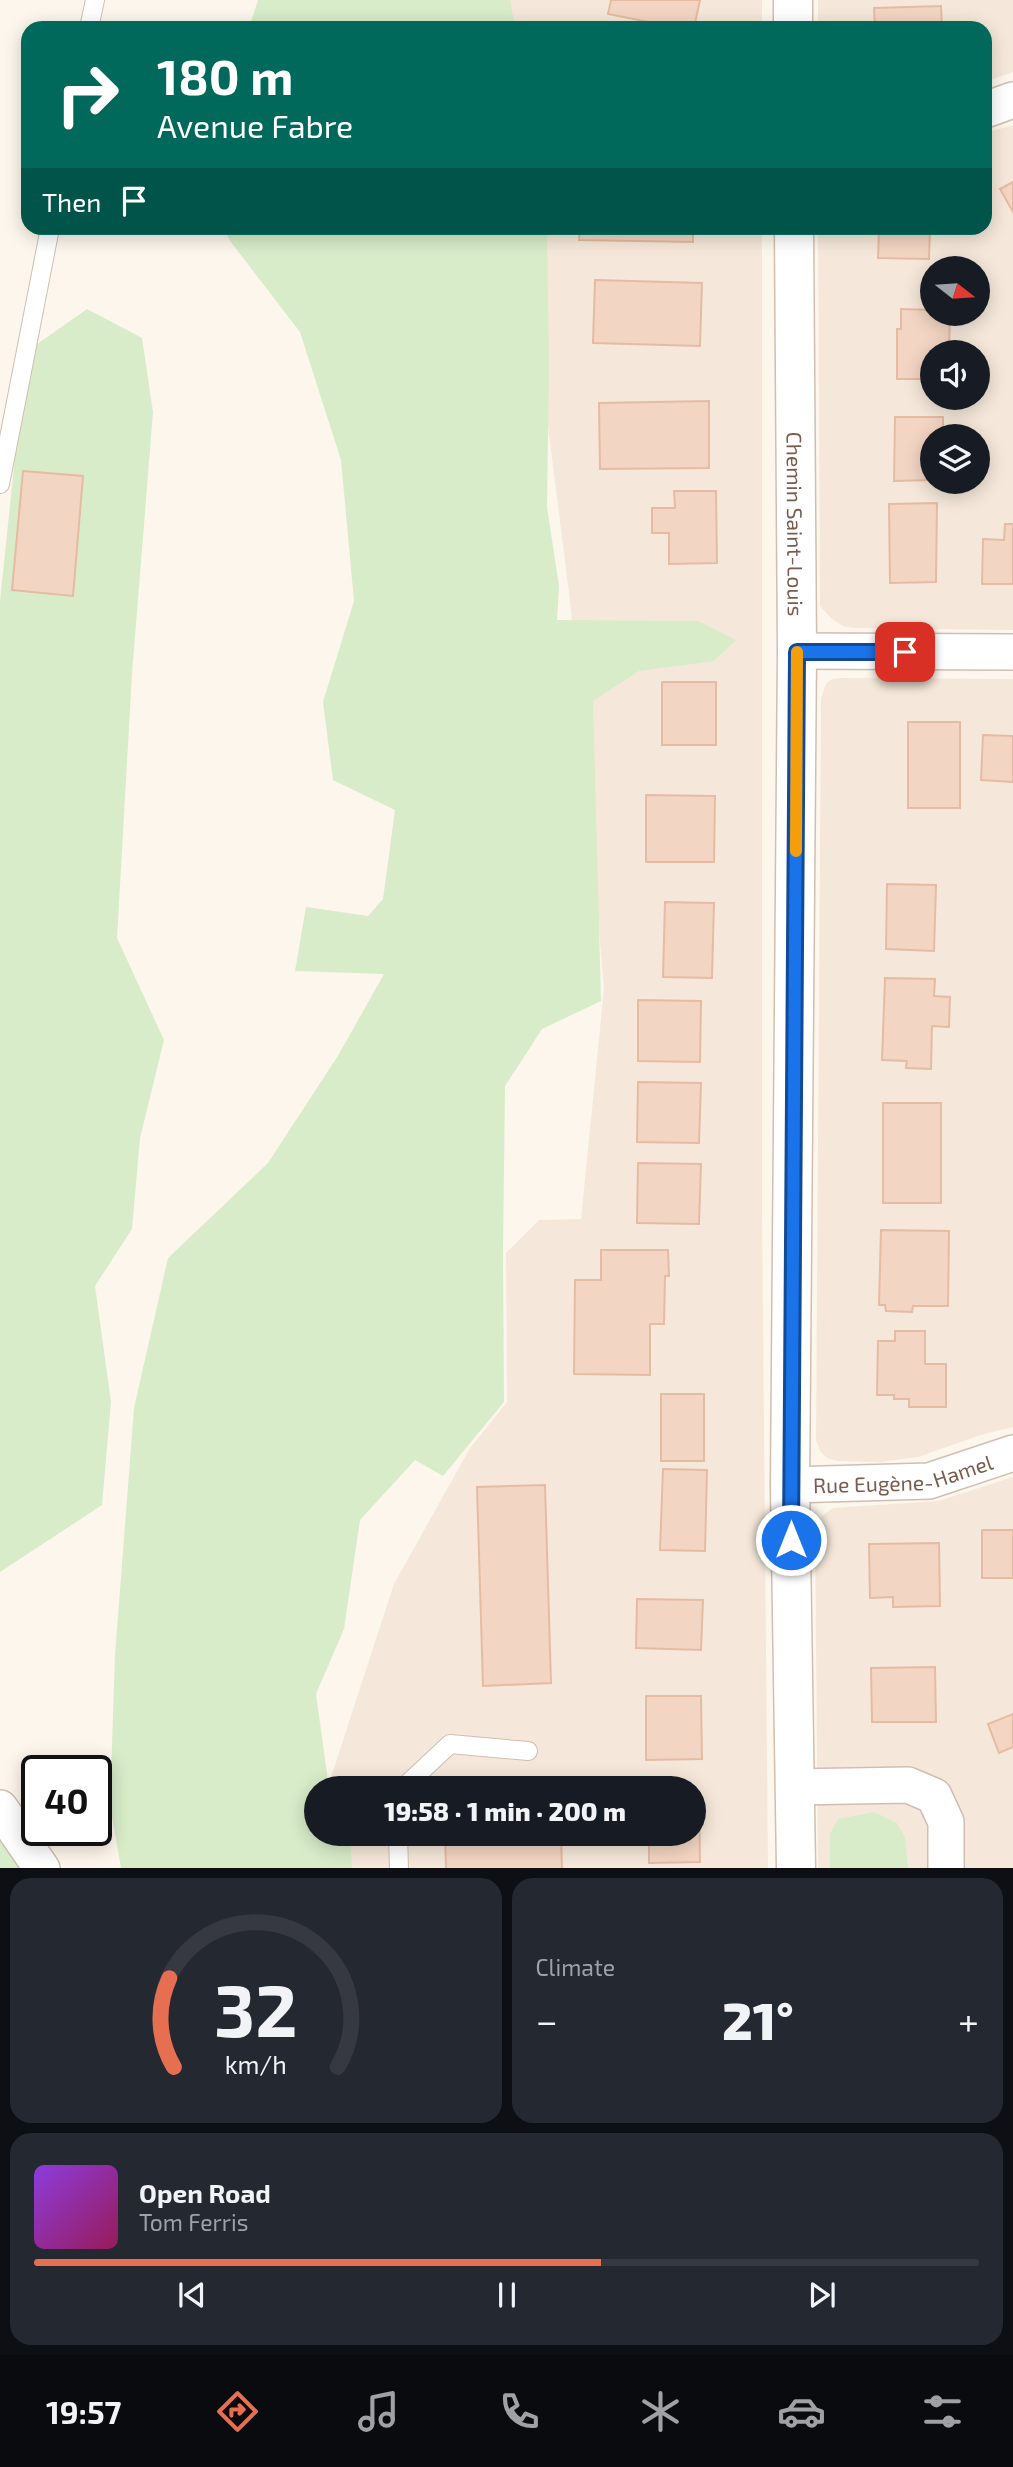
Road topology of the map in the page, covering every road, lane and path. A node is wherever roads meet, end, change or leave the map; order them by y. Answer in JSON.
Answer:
{"nodes":[{"id":1,"x":95,"y":0,"type":"edge"},
{"id":2,"x":793,"y":0,"type":"edge"},
{"id":3,"x":90,"y":21,"type":"edge"},
{"id":4,"x":793,"y":21,"type":"edge"},
{"id":5,"x":1013,"y":100,"type":"edge"},
{"id":6,"x":992,"y":108,"type":"edge"},
{"id":7,"x":49,"y":235,"type":"edge"},
{"id":8,"x":794,"y":235,"type":"edge"},
{"id":9,"x":0,"y":484,"type":"edge"},
{"id":10,"x":797,"y":652,"type":"junction"},
{"id":11,"x":1013,"y":652,"type":"edge"},
{"id":12,"x":1013,"y":1452,"type":"edge"},
{"id":13,"x":790,"y":1485,"type":"junction"},
{"id":14,"x":528,"y":1751,"type":"dead end"},
{"id":15,"x":416,"y":1776,"type":"edge"},
{"id":16,"x":794,"y":1787,"type":"junction"},
{"id":17,"x":0,"y":1808,"type":"edge"},
{"id":18,"x":398,"y":1846,"type":"edge"},
{"id":19,"x":42,"y":1868,"type":"edge"},
{"id":20,"x":399,"y":1868,"type":"edge"},
{"id":21,"x":796,"y":1868,"type":"edge"},
{"id":22,"x":946,"y":1868,"type":"edge"}],
"edges":[{"from":1,"to":3,"type":"lane"},
{"from":2,"to":4,"type":"street"},
{"from":5,"to":6,"type":"street"},
{"from":7,"to":9,"type":"lane"},
{"from":8,"to":10,"type":"street","name":"Chemin Saint-Louis"},
{"from":10,"to":11,"type":"street"},
{"from":10,"to":13,"type":"street","name":"Chemin Saint-Louis"},
{"from":12,"to":13,"type":"street","name":"Rue Eugène-Hamel"},
{"from":13,"to":16,"type":"street","name":"Chemin Saint-Louis"},
{"from":14,"to":15,"type":"lane"},
{"from":16,"to":21,"type":"street","name":"Chemin Saint-Louis"},
{"from":16,"to":22,"type":"street"},
{"from":17,"to":19,"type":"street"},
{"from":18,"to":20,"type":"lane"}]}
